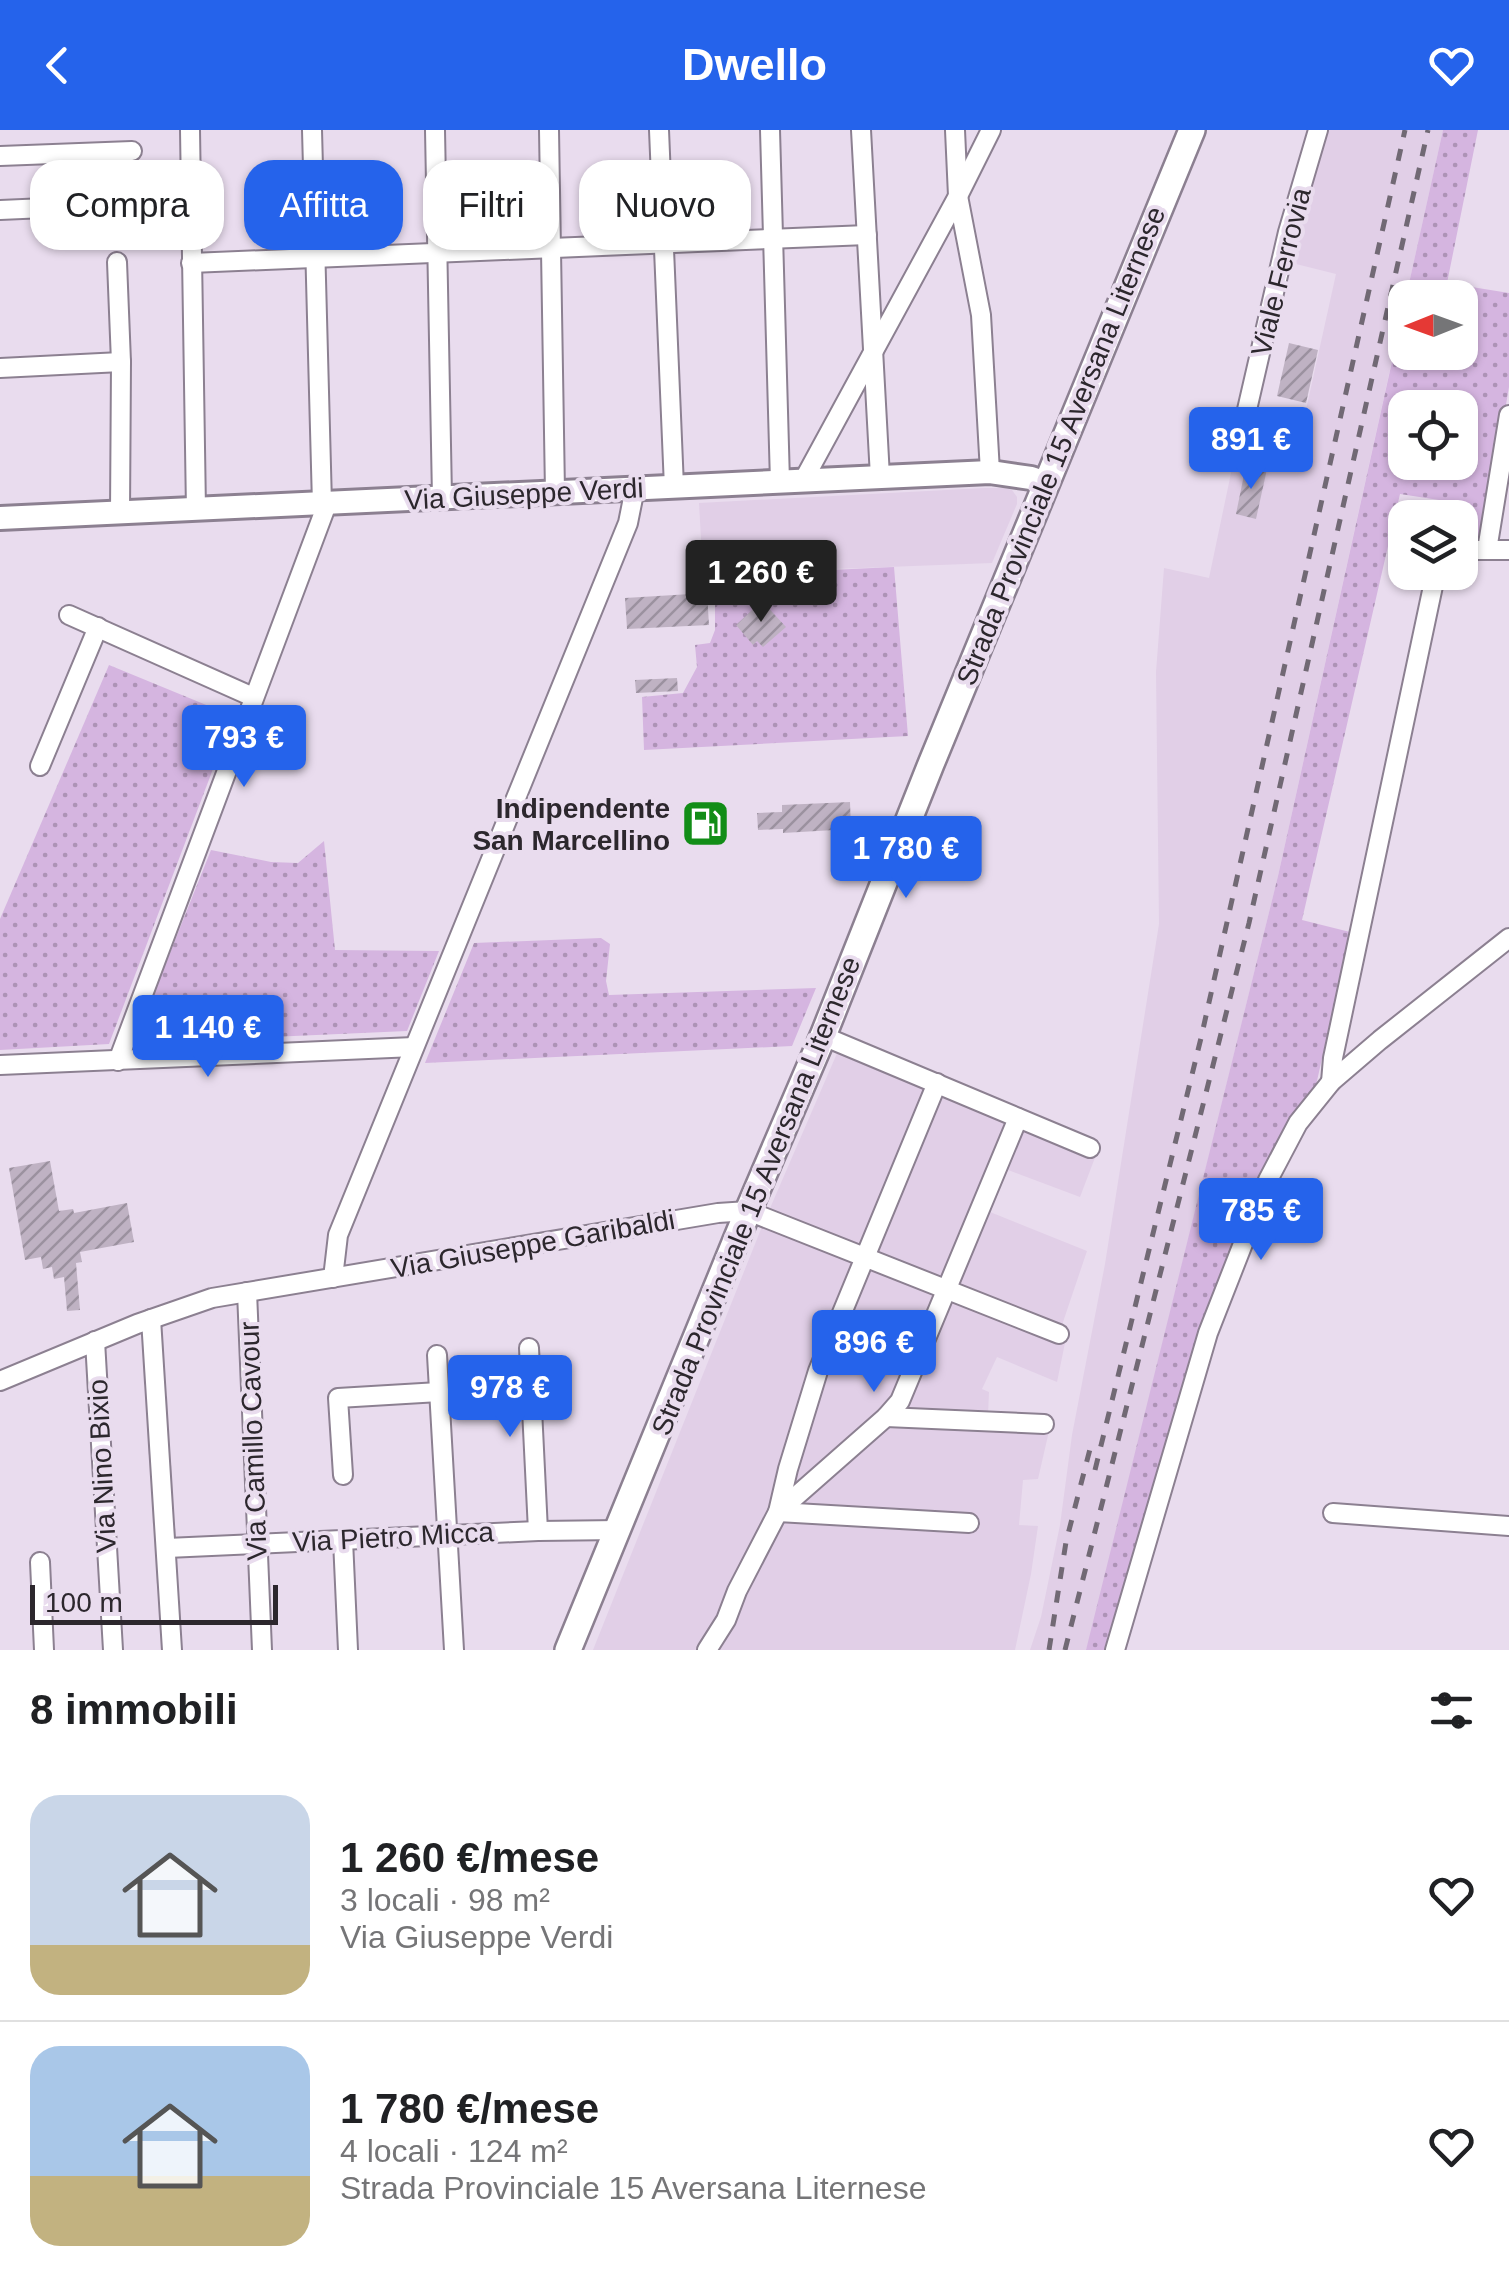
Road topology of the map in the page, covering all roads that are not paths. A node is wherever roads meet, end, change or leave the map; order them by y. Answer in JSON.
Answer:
{"nodes":[{"id":1,"x":190,"y":130,"type":"edge"},
{"id":2,"x":312,"y":130,"type":"edge"},
{"id":3,"x":435,"y":130,"type":"edge"},
{"id":4,"x":549,"y":130,"type":"edge"},
{"id":5,"x":659,"y":130,"type":"edge"},
{"id":6,"x":770,"y":130,"type":"edge"},
{"id":7,"x":861,"y":130,"type":"edge"},
{"id":8,"x":955,"y":130,"type":"edge"},
{"id":9,"x":991,"y":130,"type":"edge"},
{"id":10,"x":1192,"y":130,"type":"edge"},
{"id":11,"x":1318,"y":130,"type":"edge"},
{"id":12,"x":132,"y":151,"type":"dead end"},
{"id":13,"x":0,"y":156,"type":"edge"},
{"id":14,"x":550,"y":160,"type":"edge"},
{"id":15,"x":661,"y":160,"type":"edge"},
{"id":16,"x":958,"y":196,"type":"junction"},
{"id":17,"x":30,"y":209,"type":"edge"},
{"id":18,"x":0,"y":210,"type":"edge"},
{"id":19,"x":868,"y":235,"type":"junction"},
{"id":20,"x":774,"y":238,"type":"junction"},
{"id":21,"x":751,"y":239,"type":"edge"},
{"id":22,"x":494,"y":250,"type":"edge"},
{"id":23,"x":551,"y":250,"type":"edge"},
{"id":24,"x":665,"y":250,"type":"edge"},
{"id":25,"x":438,"y":252,"type":"junction"},
{"id":26,"x":314,"y":258,"type":"junction"},
{"id":27,"x":117,"y":262,"type":"dead end"},
{"id":28,"x":191,"y":262,"type":"junction"},
{"id":29,"x":874,"y":351,"type":"junction"},
{"id":30,"x":120,"y":362,"type":"junction"},
{"id":31,"x":0,"y":368,"type":"edge"},
{"id":32,"x":1246,"y":414,"type":"dead end"},
{"id":33,"x":1509,"y":416,"type":"edge"},
{"id":34,"x":990,"y":472,"type":"junction"},
{"id":35,"x":880,"y":477,"type":"junction"},
{"id":36,"x":792,"y":482,"type":"junction"},
{"id":37,"x":1046,"y":483,"type":"junction"},
{"id":38,"x":674,"y":487,"type":"junction"},
{"id":39,"x":635,"y":488,"type":"junction"},
{"id":40,"x":555,"y":492,"type":"junction"},
{"id":41,"x":442,"y":497,"type":"junction"},
{"id":42,"x":325,"y":504,"type":"junction"},
{"id":43,"x":196,"y":510,"type":"junction"},
{"id":44,"x":120,"y":514,"type":"junction"},
{"id":45,"x":0,"y":518,"type":"edge"},
{"id":46,"x":1478,"y":550,"type":"edge"},
{"id":47,"x":1486,"y":550,"type":"junction"},
{"id":48,"x":1509,"y":550,"type":"edge"},
{"id":49,"x":1432,"y":590,"type":"edge"},
{"id":50,"x":69,"y":615,"type":"dead end"},
{"id":51,"x":98,"y":627,"type":"junction"},
{"id":52,"x":253,"y":697,"type":"junction"},
{"id":53,"x":40,"y":766,"type":"dead end"},
{"id":54,"x":1509,"y":938,"type":"edge"},
{"id":55,"x":823,"y":1036,"type":"junction"},
{"id":56,"x":414,"y":1047,"type":"junction"},
{"id":57,"x":118,"y":1061,"type":"junction"},
{"id":58,"x":0,"y":1065,"type":"edge"},
{"id":59,"x":1331,"y":1082,"type":"junction"},
{"id":60,"x":938,"y":1083,"type":"junction"},
{"id":61,"x":1018,"y":1118,"type":"junction"},
{"id":62,"x":1090,"y":1148,"type":"dead end"},
{"id":63,"x":748,"y":1210,"type":"junction"},
{"id":64,"x":866,"y":1256,"type":"junction"},
{"id":65,"x":333,"y":1278,"type":"junction"},
{"id":66,"x":948,"y":1290,"type":"junction"},
{"id":67,"x":247,"y":1292,"type":"junction"},
{"id":68,"x":151,"y":1319,"type":"junction"},
{"id":69,"x":1060,"y":1334,"type":"dead end"},
{"id":70,"x":96,"y":1341,"type":"junction"},
{"id":71,"x":529,"y":1348,"type":"dead end"},
{"id":72,"x":437,"y":1356,"type":"dead end"},
{"id":73,"x":0,"y":1381,"type":"edge"},
{"id":74,"x":439,"y":1392,"type":"junction"},
{"id":75,"x":886,"y":1417,"type":"junction"},
{"id":76,"x":1044,"y":1424,"type":"dead end"},
{"id":77,"x":343,"y":1475,"type":"dead end"},
{"id":78,"x":778,"y":1512,"type":"junction"},
{"id":79,"x":1332,"y":1513,"type":"dead end"},
{"id":80,"x":969,"y":1523,"type":"dead end"},
{"id":81,"x":1509,"y":1526,"type":"edge"},
{"id":82,"x":538,"y":1530,"type":"junction"},
{"id":83,"x":619,"y":1530,"type":"junction"},
{"id":84,"x":449,"y":1535,"type":"junction"},
{"id":85,"x":343,"y":1540,"type":"junction"},
{"id":86,"x":258,"y":1543,"type":"junction"},
{"id":87,"x":166,"y":1548,"type":"junction"},
{"id":88,"x":40,"y":1562,"type":"dead end"},
{"id":89,"x":44,"y":1650,"type":"edge"},
{"id":90,"x":113,"y":1650,"type":"edge"},
{"id":91,"x":172,"y":1650,"type":"edge"},
{"id":92,"x":262,"y":1650,"type":"edge"},
{"id":93,"x":348,"y":1650,"type":"edge"},
{"id":94,"x":454,"y":1650,"type":"edge"},
{"id":95,"x":568,"y":1650,"type":"edge"},
{"id":96,"x":707,"y":1650,"type":"edge"},
{"id":97,"x":1115,"y":1650,"type":"edge"}],
"edges":[{"from":1,"to":28,"type":"street"},
{"from":2,"to":26,"type":"street"},
{"from":3,"to":25,"type":"street"},
{"from":4,"to":14,"type":"street"},
{"from":5,"to":15,"type":"street"},
{"from":6,"to":20,"type":"street"},
{"from":7,"to":19,"type":"street"},
{"from":8,"to":16,"type":"street"},
{"from":9,"to":16,"type":"street"},
{"from":10,"to":37,"type":"main road","name":"Strada Provinciale 15 Aversana Liternese"},
{"from":11,"to":32,"type":"street","name":"Viale Ferrovia"},
{"from":12,"to":13,"type":"street"},
{"from":16,"to":29,"type":"street"},
{"from":16,"to":34,"type":"street"},
{"from":17,"to":18,"type":"street"},
{"from":19,"to":20,"type":"street"},
{"from":19,"to":29,"type":"street"},
{"from":20,"to":21,"type":"street"},
{"from":20,"to":36,"type":"street"},
{"from":22,"to":25,"type":"street"},
{"from":23,"to":40,"type":"street"},
{"from":24,"to":38,"type":"street"},
{"from":25,"to":26,"type":"street"},
{"from":25,"to":41,"type":"street"},
{"from":26,"to":28,"type":"street"},
{"from":26,"to":42,"type":"street"},
{"from":27,"to":30,"type":"street"},
{"from":28,"to":43,"type":"street"},
{"from":29,"to":35,"type":"street"},
{"from":29,"to":36,"type":"street"},
{"from":30,"to":31,"type":"street"},
{"from":30,"to":44,"type":"street"},
{"from":33,"to":47,"type":"street"},
{"from":34,"to":35,"type":"street","name":"Via Giuseppe Verdi"},
{"from":34,"to":37,"type":"street","name":"Via Giuseppe Verdi"},
{"from":35,"to":36,"type":"street","name":"Via Giuseppe Verdi"},
{"from":36,"to":38,"type":"street","name":"Via Giuseppe Verdi"},
{"from":37,"to":55,"type":"main road","name":"Strada Provinciale 15 Aversana Liternese"},
{"from":38,"to":39,"type":"street","name":"Via Giuseppe Verdi"},
{"from":39,"to":40,"type":"street","name":"Via Giuseppe Verdi"},
{"from":39,"to":56,"type":"street"},
{"from":40,"to":41,"type":"street","name":"Via Giuseppe Verdi"},
{"from":41,"to":42,"type":"street","name":"Via Giuseppe Verdi"},
{"from":42,"to":43,"type":"street","name":"Via Giuseppe Verdi"},
{"from":42,"to":52,"type":"street"},
{"from":43,"to":44,"type":"street","name":"Via Giuseppe Verdi"},
{"from":44,"to":45,"type":"street","name":"Via Giuseppe Verdi"},
{"from":46,"to":47,"type":"street"},
{"from":47,"to":48,"type":"street"},
{"from":49,"to":59,"type":"street"},
{"from":50,"to":51,"type":"street"},
{"from":51,"to":52,"type":"street"},
{"from":51,"to":53,"type":"street"},
{"from":52,"to":57,"type":"street"},
{"from":54,"to":59,"type":"street"},
{"from":55,"to":60,"type":"street"},
{"from":55,"to":63,"type":"main road","name":"Strada Provinciale 15 Aversana Liternese"},
{"from":56,"to":57,"type":"street"},
{"from":56,"to":65,"type":"street"},
{"from":57,"to":58,"type":"street"},
{"from":59,"to":97,"type":"street"},
{"from":60,"to":61,"type":"street"},
{"from":60,"to":64,"type":"street"},
{"from":61,"to":62,"type":"street"},
{"from":61,"to":66,"type":"street"},
{"from":63,"to":64,"type":"street","name":"Via Giuseppe Garibaldi"},
{"from":63,"to":65,"type":"street","name":"Via Giuseppe Garibaldi"},
{"from":63,"to":83,"type":"main road","name":"Strada Provinciale 15 Aversana Liternese"},
{"from":64,"to":66,"type":"street","name":"Via Giuseppe Garibaldi"},
{"from":64,"to":78,"type":"street"},
{"from":65,"to":67,"type":"street","name":"Via Giuseppe Garibaldi"},
{"from":66,"to":69,"type":"street","name":"Via Giuseppe Garibaldi"},
{"from":66,"to":75,"type":"street"},
{"from":67,"to":68,"type":"street","name":"Via Giuseppe Garibaldi"},
{"from":67,"to":86,"type":"street","name":"Via Camillo Cavour"},
{"from":68,"to":70,"type":"street","name":"Via Giuseppe Garibaldi"},
{"from":68,"to":87,"type":"street"},
{"from":70,"to":73,"type":"street","name":"Via Giuseppe Garibaldi"},
{"from":70,"to":90,"type":"street","name":"Via Nino Bixio"},
{"from":71,"to":82,"type":"street"},
{"from":72,"to":74,"type":"street"},
{"from":74,"to":77,"type":"street"},
{"from":74,"to":84,"type":"street"},
{"from":75,"to":76,"type":"street"},
{"from":75,"to":78,"type":"street"},
{"from":78,"to":80,"type":"street"},
{"from":78,"to":96,"type":"street"},
{"from":79,"to":81,"type":"street"},
{"from":82,"to":83,"type":"street","name":"Via Pietro Micca"},
{"from":82,"to":84,"type":"street","name":"Via Pietro Micca"},
{"from":83,"to":95,"type":"main road","name":"Strada Provinciale 15 Aversana Liternese"},
{"from":84,"to":85,"type":"street","name":"Via Pietro Micca"},
{"from":84,"to":94,"type":"street"},
{"from":85,"to":86,"type":"street","name":"Via Pietro Micca"},
{"from":85,"to":93,"type":"street"},
{"from":86,"to":87,"type":"street","name":"Via Pietro Micca"},
{"from":86,"to":92,"type":"street","name":"Via Camillo Cavour"},
{"from":87,"to":91,"type":"street"},
{"from":88,"to":89,"type":"street"}]}
